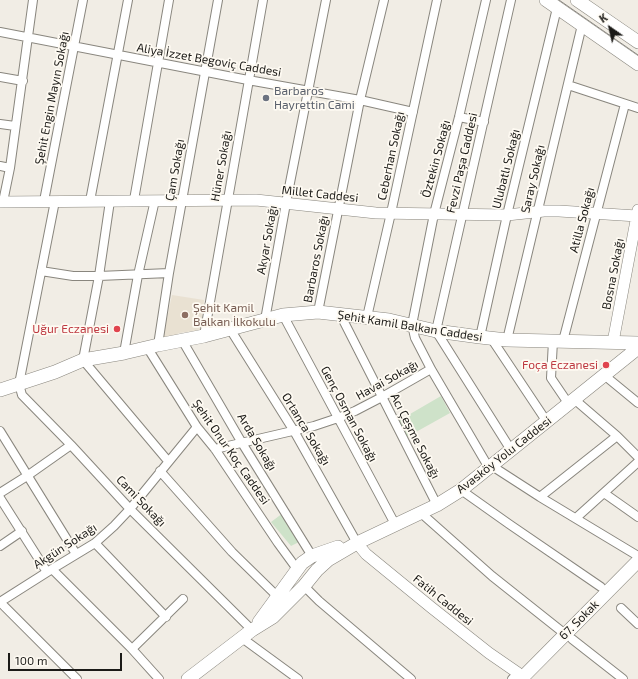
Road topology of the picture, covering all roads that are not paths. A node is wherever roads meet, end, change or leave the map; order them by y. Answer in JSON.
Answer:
{"nodes":[{"id":1,"x":33,"y":0,"type":"edge"},
{"id":2,"x":83,"y":0,"type":"edge"},
{"id":3,"x":128,"y":0,"type":"edge"},
{"id":4,"x":169,"y":0,"type":"edge"},
{"id":5,"x":218,"y":0,"type":"edge"},
{"id":6,"x":263,"y":0,"type":"edge"},
{"id":7,"x":326,"y":0,"type":"edge"},
{"id":8,"x":384,"y":0,"type":"edge"},
{"id":9,"x":438,"y":0,"type":"edge"},
{"id":10,"x":486,"y":0,"type":"edge"},
{"id":11,"x":511,"y":0,"type":"edge"},
{"id":12,"x":546,"y":0,"type":"edge"},
{"id":13,"x":577,"y":0,"type":"edge"},
{"id":14,"x":557,"y":8,"type":"junction"},
{"id":15,"x":582,"y":25,"type":"junction"},
{"id":16,"x":0,"y":32,"type":"edge"},
{"id":17,"x":29,"y":37,"type":"junction"},
{"id":18,"x":638,"y":42,"type":"edge"},
{"id":19,"x":74,"y":47,"type":"junction"},
{"id":20,"x":117,"y":55,"type":"junction"},
{"id":21,"x":158,"y":63,"type":"junction"},
{"id":22,"x":638,"y":64,"type":"edge"},
{"id":23,"x":205,"y":72,"type":"junction"},
{"id":24,"x":0,"y":77,"type":"edge"},
{"id":25,"x":248,"y":80,"type":"junction"},
{"id":26,"x":23,"y":81,"type":"junction"},
{"id":27,"x":568,"y":85,"type":"junction"},
{"id":28,"x":308,"y":90,"type":"junction"},
{"id":29,"x":360,"y":100,"type":"junction"},
{"id":30,"x":626,"y":104,"type":"junction"},
{"id":31,"x":638,"y":108,"type":"edge"},
{"id":32,"x":413,"y":112,"type":"junction"},
{"id":33,"x":459,"y":117,"type":"junction"},
{"id":34,"x":484,"y":122,"type":"junction"},
{"id":35,"x":0,"y":124,"type":"edge"},
{"id":36,"x":16,"y":126,"type":"junction"},
{"id":37,"x":0,"y":166,"type":"edge"},
{"id":38,"x":10,"y":168,"type":"junction"},
{"id":39,"x":134,"y":200,"type":"junction"},
{"id":40,"x":155,"y":200,"type":"junction"},
{"id":41,"x":182,"y":200,"type":"junction"},
{"id":42,"x":227,"y":200,"type":"junction"},
{"id":43,"x":49,"y":201,"type":"junction"},
{"id":44,"x":90,"y":201,"type":"junction"},
{"id":45,"x":110,"y":201,"type":"junction"},
{"id":46,"x":2,"y":202,"type":"edge"},
{"id":47,"x":286,"y":203,"type":"junction"},
{"id":48,"x":338,"y":209,"type":"junction"},
{"id":49,"x":391,"y":213,"type":"junction"},
{"id":50,"x":538,"y":213,"type":"junction"},
{"id":51,"x":596,"y":213,"type":"junction"},
{"id":52,"x":638,"y":213,"type":"edge"},
{"id":53,"x":434,"y":214,"type":"junction"},
{"id":54,"x":463,"y":215,"type":"junction"},
{"id":55,"x":507,"y":215,"type":"junction"},
{"id":56,"x":41,"y":272,"type":"junction"},
{"id":57,"x":169,"y":273,"type":"junction"},
{"id":58,"x":138,"y":275,"type":"junction"},
{"id":59,"x":99,"y":276,"type":"junction"},
{"id":60,"x":318,"y":312,"type":"junction"},
{"id":61,"x":340,"y":314,"type":"junction"},
{"id":62,"x":283,"y":315,"type":"junction"},
{"id":63,"x":367,"y":317,"type":"junction"},
{"id":64,"x":265,"y":320,"type":"junction"},
{"id":65,"x":412,"y":325,"type":"junction"},
{"id":66,"x":230,"y":329,"type":"junction"},
{"id":67,"x":436,"y":331,"type":"junction"},
{"id":68,"x":204,"y":336,"type":"junction"},
{"id":69,"x":486,"y":338,"type":"junction"},
{"id":70,"x":182,"y":340,"type":"junction"},
{"id":71,"x":507,"y":340,"type":"junction"},
{"id":72,"x":558,"y":341,"type":"junction"},
{"id":73,"x":613,"y":342,"type":"junction"},
{"id":74,"x":638,"y":343,"type":"edge"},
{"id":75,"x":152,"y":346,"type":"junction"},
{"id":76,"x":638,"y":348,"type":"edge"},
{"id":77,"x":124,"y":353,"type":"junction"},
{"id":78,"x":83,"y":360,"type":"junction"},
{"id":79,"x":432,"y":369,"type":"junction"},
{"id":80,"x":604,"y":375,"type":"junction"},
{"id":81,"x":19,"y":384,"type":"junction"},
{"id":82,"x":0,"y":390,"type":"edge"},
{"id":83,"x":382,"y":397,"type":"junction"},
{"id":84,"x":571,"y":401,"type":"junction"},
{"id":85,"x":638,"y":403,"type":"edge"},
{"id":86,"x":338,"y":418,"type":"junction"},
{"id":87,"x":547,"y":422,"type":"junction"},
{"id":88,"x":197,"y":427,"type":"junction"},
{"id":89,"x":0,"y":431,"type":"edge"},
{"id":90,"x":294,"y":431,"type":"junction"},
{"id":91,"x":617,"y":436,"type":"junction"},
{"id":92,"x":242,"y":443,"type":"junction"},
{"id":93,"x":71,"y":446,"type":"junction"},
{"id":94,"x":215,"y":449,"type":"junction"},
{"id":95,"x":511,"y":450,"type":"junction"},
{"id":96,"x":638,"y":458,"type":"edge"},
{"id":97,"x":168,"y":461,"type":"junction"},
{"id":98,"x":638,"y":462,"type":"edge"},
{"id":99,"x":491,"y":467,"type":"junction"},
{"id":100,"x":160,"y":472,"type":"junction"},
{"id":101,"x":27,"y":476,"type":"junction"},
{"id":102,"x":461,"y":490,"type":"junction"},
{"id":103,"x":0,"y":493,"type":"edge"},
{"id":104,"x":604,"y":493,"type":"junction"},
{"id":105,"x":540,"y":497,"type":"junction"},
{"id":106,"x":0,"y":498,"type":"edge"},
{"id":107,"x":437,"y":505,"type":"junction"},
{"id":108,"x":130,"y":509,"type":"junction"},
{"id":109,"x":421,"y":513,"type":"junction"},
{"id":110,"x":638,"y":517,"type":"edge"},
{"id":111,"x":576,"y":518,"type":"junction"},
{"id":112,"x":395,"y":524,"type":"junction"},
{"id":113,"x":22,"y":531,"type":"junction"},
{"id":114,"x":95,"y":543,"type":"junction"},
{"id":115,"x":357,"y":543,"type":"junction"},
{"id":116,"x":0,"y":546,"type":"edge"},
{"id":117,"x":76,"y":554,"type":"junction"},
{"id":118,"x":638,"y":556,"type":"edge"},
{"id":119,"x":638,"y":561,"type":"edge"},
{"id":120,"x":301,"y":566,"type":"junction"},
{"id":121,"x":50,"y":570,"type":"junction"},
{"id":122,"x":638,"y":572,"type":"edge"},
{"id":123,"x":312,"y":575,"type":"junction"},
{"id":124,"x":304,"y":586,"type":"junction"},
{"id":125,"x":601,"y":588,"type":"dead end"},
{"id":126,"x":278,"y":597,"type":"junction"},
{"id":127,"x":183,"y":599,"type":"dead end"},
{"id":128,"x":0,"y":602,"type":"edge"},
{"id":129,"x":621,"y":608,"type":"dead end"},
{"id":130,"x":166,"y":617,"type":"junction"},
{"id":131,"x":638,"y":624,"type":"edge"},
{"id":132,"x":247,"y":634,"type":"junction"},
{"id":133,"x":568,"y":637,"type":"junction"},
{"id":134,"x":132,"y":649,"type":"junction"},
{"id":135,"x":517,"y":677,"type":"edge"},
{"id":136,"x":77,"y":679,"type":"edge"},
{"id":137,"x":159,"y":679,"type":"edge"},
{"id":138,"x":188,"y":679,"type":"edge"},
{"id":139,"x":298,"y":679,"type":"edge"},
{"id":140,"x":411,"y":679,"type":"edge"},
{"id":141,"x":533,"y":679,"type":"edge"},
{"id":142,"x":623,"y":679,"type":"edge"}],
"edges":[{"from":1,"to":17,"type":"street"},
{"from":2,"to":19,"type":"street","name":"Şehit Engin Mayın Sokağı"},
{"from":3,"to":20,"type":"street"},
{"from":4,"to":21,"type":"street"},
{"from":5,"to":23,"type":"street","name":"Çam Sokağı"},
{"from":6,"to":25,"type":"street","name":"Hüner Sokağı"},
{"from":7,"to":28,"type":"street","name":"Akyar Sokağı"},
{"from":8,"to":29,"type":"street","name":"Barbaros Sokağı"},
{"from":9,"to":32,"type":"street","name":"Ceberhan Sokağı"},
{"from":10,"to":33,"type":"street","name":"Öztekin Sokağı"},
{"from":11,"to":34,"type":"street","name":"Fevzi Paşa Caddesi"},
{"from":12,"to":14,"type":"main road"},
{"from":13,"to":18,"type":"main road"},
{"from":14,"to":15,"type":"main road"},
{"from":14,"to":55,"type":"street","name":"Ulubatlı Sokağı"},
{"from":15,"to":22,"type":"main road"},
{"from":15,"to":27,"type":"street","name":"Saray Sokağı"},
{"from":16,"to":17,"type":"street","name":"Aliya İzzet Begoviç Caddesi"},
{"from":17,"to":19,"type":"street","name":"Aliya İzzet Begoviç Caddesi"},
{"from":17,"to":26,"type":"street"},
{"from":19,"to":20,"type":"street","name":"Aliya İzzet Begoviç Caddesi"},
{"from":19,"to":43,"type":"street","name":"Şehit Engin Mayın Sokağı"},
{"from":20,"to":21,"type":"street","name":"Aliya İzzet Begoviç Caddesi"},
{"from":20,"to":44,"type":"street"},
{"from":21,"to":23,"type":"street","name":"Aliya İzzet Begoviç Caddesi"},
{"from":21,"to":39,"type":"street"},
{"from":23,"to":25,"type":"street","name":"Aliya İzzet Begoviç Caddesi"},
{"from":23,"to":41,"type":"street","name":"Çam Sokağı"},
{"from":24,"to":26,"type":"street"},
{"from":25,"to":28,"type":"street","name":"Aliya İzzet Begoviç Caddesi"},
{"from":25,"to":42,"type":"street","name":"Hüner Sokağı"},
{"from":26,"to":36,"type":"street"},
{"from":27,"to":30,"type":"street"},
{"from":27,"to":50,"type":"street","name":"Saray Sokağı"},
{"from":28,"to":29,"type":"street","name":"Aliya İzzet Begoviç Caddesi"},
{"from":28,"to":47,"type":"street","name":"Akyar Sokağı"},
{"from":29,"to":32,"type":"street","name":"Aliya İzzet Begoviç Caddesi"},
{"from":29,"to":48,"type":"street","name":"Barbaros Sokağı"},
{"from":30,"to":31,"type":"street"},
{"from":30,"to":51,"type":"street","name":"Atilla Sokağı"},
{"from":32,"to":49,"type":"street","name":"Ceberhan Sokağı"},
{"from":33,"to":34,"type":"street"},
{"from":33,"to":53,"type":"street","name":"Öztekin Sokağı"},
{"from":34,"to":54,"type":"street","name":"Fevzi Paşa Caddesi"},
{"from":35,"to":36,"type":"street"},
{"from":36,"to":38,"type":"street"},
{"from":37,"to":38,"type":"street"},
{"from":38,"to":46,"type":"street"},
{"from":39,"to":40,"type":"street","name":"Millet Caddesi"},
{"from":39,"to":45,"type":"street","name":"Millet Caddesi"},
{"from":40,"to":41,"type":"street","name":"Millet Caddesi"},
{"from":40,"to":58,"type":"street"},
{"from":41,"to":42,"type":"street","name":"Millet Caddesi"},
{"from":41,"to":57,"type":"street","name":"Çam Sokağı"},
{"from":42,"to":47,"type":"street","name":"Millet Caddesi"},
{"from":42,"to":68,"type":"street","name":"Hüner Sokağı"},
{"from":43,"to":44,"type":"street","name":"Millet Caddesi"},
{"from":43,"to":46,"type":"street","name":"Millet Caddesi"},
{"from":43,"to":56,"type":"street","name":"Şehit Engin Mayın Sokağı"},
{"from":44,"to":45,"type":"street","name":"Millet Caddesi"},
{"from":45,"to":59,"type":"street"},
{"from":47,"to":48,"type":"street","name":"Millet Caddesi"},
{"from":47,"to":64,"type":"street","name":"Akyar Sokağı"},
{"from":48,"to":49,"type":"street","name":"Millet Caddesi"},
{"from":48,"to":60,"type":"street","name":"Barbaros Sokağı"},
{"from":49,"to":53,"type":"street","name":"Millet Caddesi"},
{"from":49,"to":63,"type":"street","name":"Ceberhan Sokağı"},
{"from":50,"to":51,"type":"street","name":"Millet Caddesi"},
{"from":50,"to":55,"type":"street","name":"Millet Caddesi"},
{"from":50,"to":71,"type":"street","name":"Saray Sokağı"},
{"from":51,"to":52,"type":"street","name":"Millet Caddesi"},
{"from":51,"to":72,"type":"street","name":"Atilla Sokağı"},
{"from":52,"to":73,"type":"street","name":"Bosna Sokağı"},
{"from":53,"to":54,"type":"street","name":"Millet Caddesi"},
{"from":53,"to":65,"type":"street","name":"Öztekin Sokağı"},
{"from":54,"to":55,"type":"street","name":"Millet Caddesi"},
{"from":54,"to":67,"type":"street","name":"Fevzi Paşa Caddesi"},
{"from":55,"to":69,"type":"street","name":"Ulubatlı Sokağı"},
{"from":56,"to":59,"type":"street"},
{"from":56,"to":81,"type":"street","name":"Şehit Engin Mayın Sokağı"},
{"from":57,"to":58,"type":"street"},
{"from":57,"to":75,"type":"street","name":"Çam Sokağı"},
{"from":58,"to":59,"type":"street"},
{"from":58,"to":77,"type":"street"},
{"from":59,"to":78,"type":"street"},
{"from":60,"to":61,"type":"main road","name":"Şehit Kamil Balkan Caddesi"},
{"from":60,"to":62,"type":"main road","name":"Şehit Kamil Balkan Caddesi"},
{"from":61,"to":63,"type":"main road","name":"Şehit Kamil Balkan Caddesi"},
{"from":61,"to":83,"type":"street","name":"Acı Çeşme Sokağı"},
{"from":62,"to":64,"type":"main road","name":"Şehit Kamil Balkan Caddesi"},
{"from":62,"to":86,"type":"street","name":"Genç Osman Sokağı"},
{"from":63,"to":65,"type":"main road","name":"Şehit Kamil Balkan Caddesi"},
{"from":64,"to":66,"type":"main road","name":"Şehit Kamil Balkan Caddesi"},
{"from":65,"to":67,"type":"main road","name":"Şehit Kamil Balkan Caddesi"},
{"from":65,"to":79,"type":"street"},
{"from":66,"to":68,"type":"main road","name":"Şehit Kamil Balkan Caddesi"},
{"from":66,"to":90,"type":"street","name":"Ortanca Sokağı"},
{"from":67,"to":69,"type":"main road","name":"Şehit Kamil Balkan Caddesi"},
{"from":67,"to":95,"type":"street"},
{"from":68,"to":70,"type":"main road","name":"Şehit Kamil Balkan Caddesi"},
{"from":69,"to":71,"type":"main road","name":"Şehit Kamil Balkan Caddesi"},
{"from":69,"to":87,"type":"street"},
{"from":70,"to":75,"type":"main road","name":"Şehit Kamil Balkan Caddesi"},
{"from":70,"to":92,"type":"street","name":"Arda Sokağı"},
{"from":71,"to":72,"type":"main road","name":"Şehit Kamil Balkan Caddesi"},
{"from":72,"to":73,"type":"main road","name":"Şehit Kamil Balkan Caddesi"},
{"from":72,"to":84,"type":"street","name":"Atilla Sokağı"},
{"from":73,"to":74,"type":"main road","name":"Şehit Kamil Balkan Caddesi"},
{"from":75,"to":77,"type":"main road","name":"Şehit Kamil Balkan Caddesi"},
{"from":75,"to":88,"type":"street","name":"Şehit Onur Koç Caddesi"},
{"from":76,"to":80,"type":"main road","name":"Avasköy Yolu Caddesi"},
{"from":77,"to":78,"type":"main road","name":"Şehit Kamil Balkan Caddesi"},
{"from":78,"to":81,"type":"main road","name":"Şehit Kamil Balkan Caddesi"},
{"from":78,"to":97,"type":"street"},
{"from":79,"to":83,"type":"street","name":"Havai Sokağı"},
{"from":79,"to":99,"type":"street"},
{"from":80,"to":84,"type":"main road","name":"Avasköy Yolu Caddesi"},
{"from":80,"to":85,"type":"street"},
{"from":81,"to":82,"type":"main road","name":"Şehit Kamil Balkan Caddesi"},
{"from":81,"to":93,"type":"street","name":"Cami Sokağı"},
{"from":83,"to":86,"type":"street","name":"Havai Sokağı"},
{"from":83,"to":107,"type":"street","name":"Acı Çeşme Sokağı"},
{"from":84,"to":87,"type":"main road","name":"Avasköy Yolu Caddesi"},
{"from":84,"to":91,"type":"street","name":"Atilla Sokağı"},
{"from":86,"to":90,"type":"street","name":"Havai Sokağı"},
{"from":86,"to":112,"type":"street","name":"Genç Osman Sokağı"},
{"from":87,"to":95,"type":"main road","name":"Avasköy Yolu Caddesi"},
{"from":88,"to":94,"type":"street","name":"Şehit Onur Koç Caddesi"},
{"from":88,"to":97,"type":"street","name":"Akgün Sokağı"},
{"from":89,"to":101,"type":"street"},
{"from":90,"to":92,"type":"street","name":"Havai Sokağı"},
{"from":90,"to":115,"type":"street","name":"Ortanca Sokağı"},
{"from":91,"to":96,"type":"street","name":"Atilla Sokağı"},
{"from":91,"to":105,"type":"street"},
{"from":92,"to":94,"type":"street","name":"Havai Sokağı"},
{"from":92,"to":120,"type":"street","name":"Arda Sokağı"},
{"from":93,"to":101,"type":"street"},
{"from":93,"to":108,"type":"street","name":"Cami Sokağı"},
{"from":94,"to":120,"type":"street","name":"Şehit Onur Koç Caddesi"},
{"from":95,"to":99,"type":"main road","name":"Avasköy Yolu Caddesi"},
{"from":97,"to":100,"type":"street","name":"Akgün Sokağı"},
{"from":98,"to":104,"type":"street"},
{"from":99,"to":102,"type":"main road","name":"Avasköy Yolu Caddesi"},
{"from":99,"to":105,"type":"street"},
{"from":100,"to":108,"type":"street","name":"Akgün Sokağı"},
{"from":100,"to":126,"type":"street"},
{"from":101,"to":103,"type":"street"},
{"from":101,"to":117,"type":"street"},
{"from":102,"to":107,"type":"main road","name":"Avasköy Yolu Caddesi"},
{"from":102,"to":125,"type":"street"},
{"from":104,"to":110,"type":"street"},
{"from":104,"to":111,"type":"street"},
{"from":105,"to":111,"type":"street"},
{"from":106,"to":113,"type":"street"},
{"from":107,"to":109,"type":"main road","name":"Avasköy Yolu Caddesi"},
{"from":108,"to":114,"type":"street","name":"Akgün Sokağı"},
{"from":108,"to":132,"type":"street","name":"Cami Sokağı"},
{"from":109,"to":112,"type":"main road","name":"Avasköy Yolu Caddesi"},
{"from":109,"to":133,"type":"street"},
{"from":111,"to":118,"type":"street"},
{"from":112,"to":115,"type":"main road","name":"Avasköy Yolu Caddesi"},
{"from":113,"to":116,"type":"street"},
{"from":113,"to":121,"type":"street"},
{"from":114,"to":117,"type":"street","name":"Akgün Sokağı"},
{"from":114,"to":130,"type":"street"},
{"from":115,"to":120,"type":"main road","name":"Avasköy Yolu Caddesi"},
{"from":115,"to":123,"type":"main road","name":"Avasköy Yolu Caddesi"},
{"from":115,"to":135,"type":"street","name":"Fatih Caddesi"},
{"from":117,"to":121,"type":"street","name":"Akgün Sokağı"},
{"from":119,"to":133,"type":"main road","name":"67. Sokak"},
{"from":120,"to":123,"type":"main road"},
{"from":120,"to":124,"type":"main road"},
{"from":120,"to":126,"type":"main road","name":"Avasköy Yolu Caddesi"},
{"from":121,"to":128,"type":"street","name":"Akgün Sokağı"},
{"from":121,"to":134,"type":"street"},
{"from":122,"to":133,"type":"main road","name":"67. Sokak"},
{"from":123,"to":124,"type":"main road","name":"Avasköy Yolu Caddesi"},
{"from":124,"to":132,"type":"main road","name":"Avasköy Yolu Caddesi"},
{"from":124,"to":140,"type":"street"},
{"from":126,"to":132,"type":"main road","name":"Avasköy Yolu Caddesi"},
{"from":127,"to":130,"type":"street"},
{"from":128,"to":136,"type":"street"},
{"from":129,"to":131,"type":"street"},
{"from":130,"to":134,"type":"street"},
{"from":132,"to":138,"type":"main road","name":"Avasköy Yolu Caddesi"},
{"from":132,"to":139,"type":"street","name":"Cami Sokağı"},
{"from":133,"to":135,"type":"main road","name":"67. Sokak"},
{"from":133,"to":141,"type":"main road","name":"67. Sokak"},
{"from":133,"to":142,"type":"street"},
{"from":134,"to":137,"type":"street"}]}
